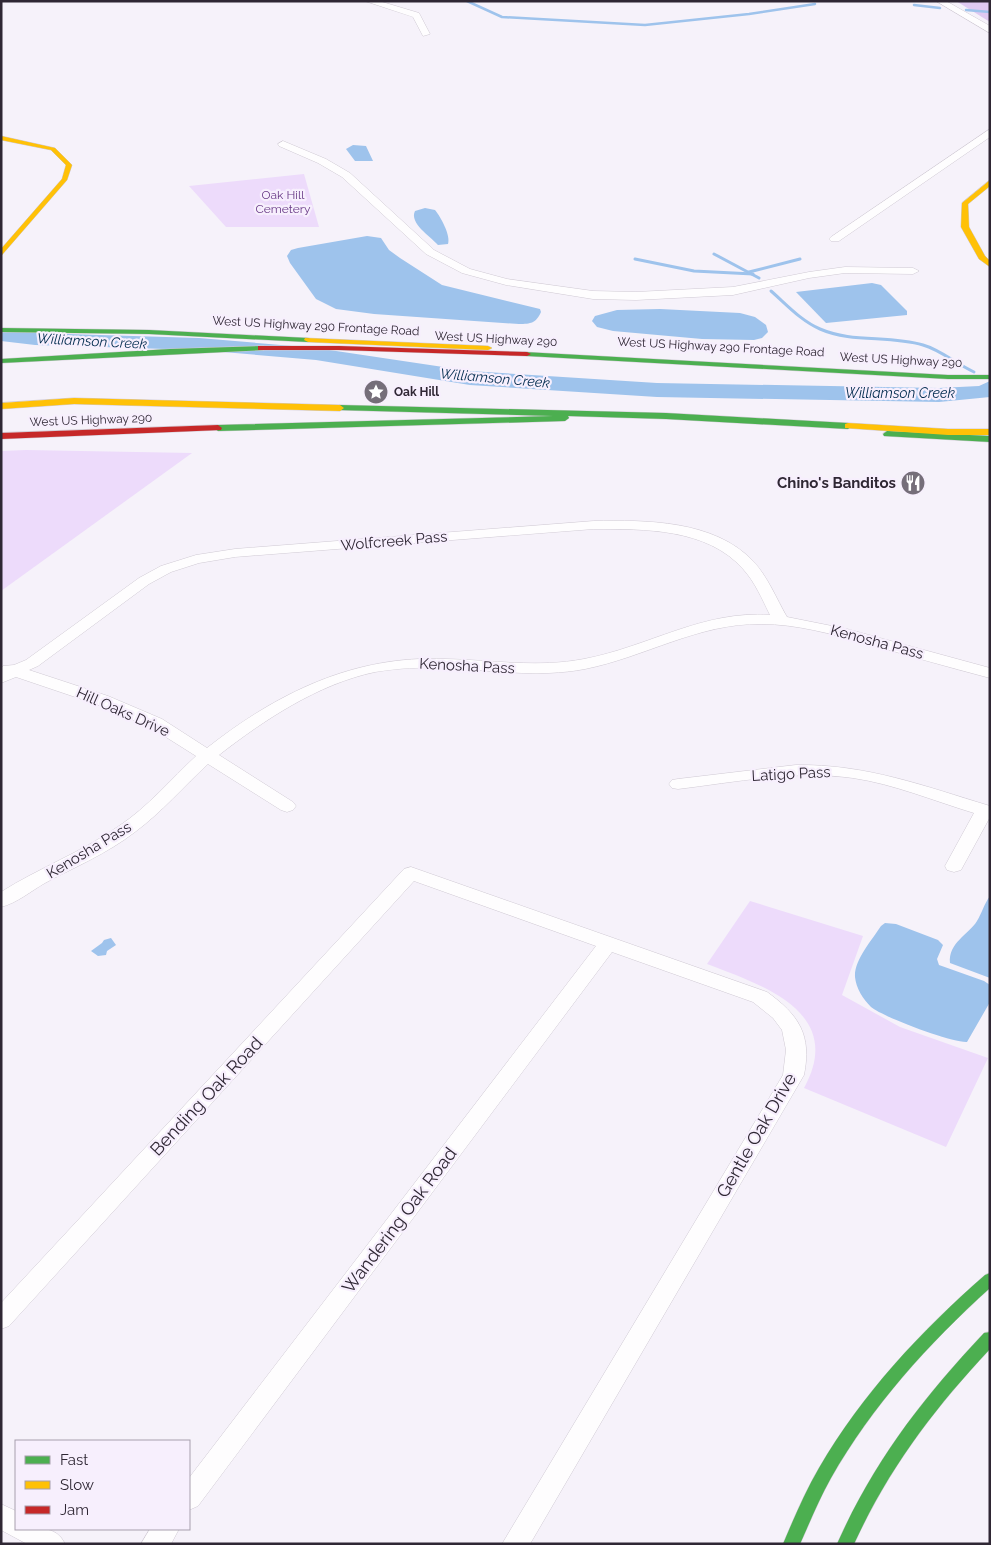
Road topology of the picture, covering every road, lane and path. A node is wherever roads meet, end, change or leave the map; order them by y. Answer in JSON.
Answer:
{"nodes":[{"id":1,"x":369,"y":1,"type":"edge"},
{"id":2,"x":940,"y":1,"type":"edge"},
{"id":3,"x":990,"y":30,"type":"edge"},
{"id":4,"x":426,"y":34,"type":"dead end"},
{"id":5,"x":990,"y":132,"type":"edge"},
{"id":6,"x":1,"y":138,"type":"edge"},
{"id":7,"x":283,"y":144,"type":"dead end"},
{"id":8,"x":990,"y":182,"type":"edge"},
{"id":9,"x":835,"y":239,"type":"dead end"},
{"id":10,"x":1,"y":254,"type":"edge"},
{"id":11,"x":990,"y":265,"type":"edge"},
{"id":12,"x":913,"y":271,"type":"dead end"},
{"id":13,"x":1,"y":323,"type":"edge"},
{"id":14,"x":53,"y":329,"type":"junction"},
{"id":15,"x":1,"y":330,"type":"edge"},
{"id":16,"x":1,"y":361,"type":"edge"},
{"id":17,"x":990,"y":376,"type":"edge"},
{"id":18,"x":1,"y":406,"type":"edge"},
{"id":19,"x":160,"y":418,"type":"dead end"},
{"id":20,"x":404,"y":421,"type":"junction"},
{"id":21,"x":990,"y":432,"type":"edge"},
{"id":22,"x":1,"y":436,"type":"edge"},
{"id":23,"x":990,"y":439,"type":"edge"},
{"id":24,"x":781,"y":620,"type":"junction"},
{"id":25,"x":6,"y":672,"type":"edge"},
{"id":26,"x":990,"y":673,"type":"edge"},
{"id":27,"x":208,"y":755,"type":"junction"},
{"id":28,"x":678,"y":784,"type":"dead end"},
{"id":29,"x":288,"y":806,"type":"dead end"},
{"id":30,"x":987,"y":811,"type":"edge"},
{"id":31,"x":954,"y":866,"type":"dead end"},
{"id":32,"x":411,"y":873,"type":"joint"},
{"id":33,"x":1,"y":901,"type":"edge"},
{"id":34,"x":609,"y":942,"type":"junction"},
{"id":35,"x":990,"y":1279,"type":"edge"},
{"id":36,"x":1,"y":1319,"type":"edge"},
{"id":37,"x":990,"y":1338,"type":"edge"},
{"id":38,"x":190,"y":1497,"type":"edge"},
{"id":39,"x":1,"y":1516,"type":"edge"},
{"id":40,"x":15,"y":1523,"type":"edge"},
{"id":41,"x":27,"y":1530,"type":"edge"},
{"id":42,"x":165,"y":1530,"type":"edge"},
{"id":43,"x":52,"y":1544,"type":"edge"},
{"id":44,"x":154,"y":1544,"type":"edge"},
{"id":45,"x":515,"y":1544,"type":"edge"},
{"id":46,"x":791,"y":1544,"type":"edge"},
{"id":47,"x":845,"y":1544,"type":"edge"}],
"edges":[{"from":1,"to":4,"type":"street"},
{"from":2,"to":3,"type":"street"},
{"from":5,"to":9,"type":"street"},
{"from":6,"to":10,"type":"main road"},
{"from":7,"to":12,"type":"street"},
{"from":8,"to":11,"type":"main road"},
{"from":13,"to":14,"type":"main road"},
{"from":14,"to":15,"type":"main road","name":"West US Highway 290 Frontage Road"},
{"from":14,"to":17,"type":"main road","name":"West US Highway 290 Frontage Road"},
{"from":16,"to":17,"type":"main road","name":"West US Highway 290"},
{"from":18,"to":21,"type":"main road","name":"West US Highway 290"},
{"from":19,"to":20,"type":"main road"},
{"from":20,"to":22,"type":"main road","name":"West US Highway 290"},
{"from":20,"to":23,"type":"main road","name":"West US Highway 290"},
{"from":24,"to":25,"type":"street","name":"Wolfcreek Pass"},
{"from":24,"to":26,"type":"street","name":"Kenosha Pass"},
{"from":24,"to":27,"type":"street","name":"Kenosha Pass"},
{"from":25,"to":27,"type":"street","name":"Hill Oaks Drive"},
{"from":27,"to":29,"type":"street","name":"Hill Oaks Drive"},
{"from":27,"to":33,"type":"street","name":"Kenosha Pass"},
{"from":28,"to":30,"type":"street","name":"Latigo Pass"},
{"from":30,"to":31,"type":"street"},
{"from":32,"to":34,"type":"street","name":"Gentle Oak Drive"},
{"from":32,"to":36,"type":"street","name":"Bending Oak Road"},
{"from":34,"to":38,"type":"street","name":"Wandering Oak Road"},
{"from":34,"to":45,"type":"street","name":"Gentle Oak Drive"},
{"from":35,"to":46,"type":"main road"},
{"from":37,"to":47,"type":"main road"},
{"from":39,"to":40,"type":"street"},
{"from":41,"to":43,"type":"street"},
{"from":42,"to":44,"type":"street"}]}
